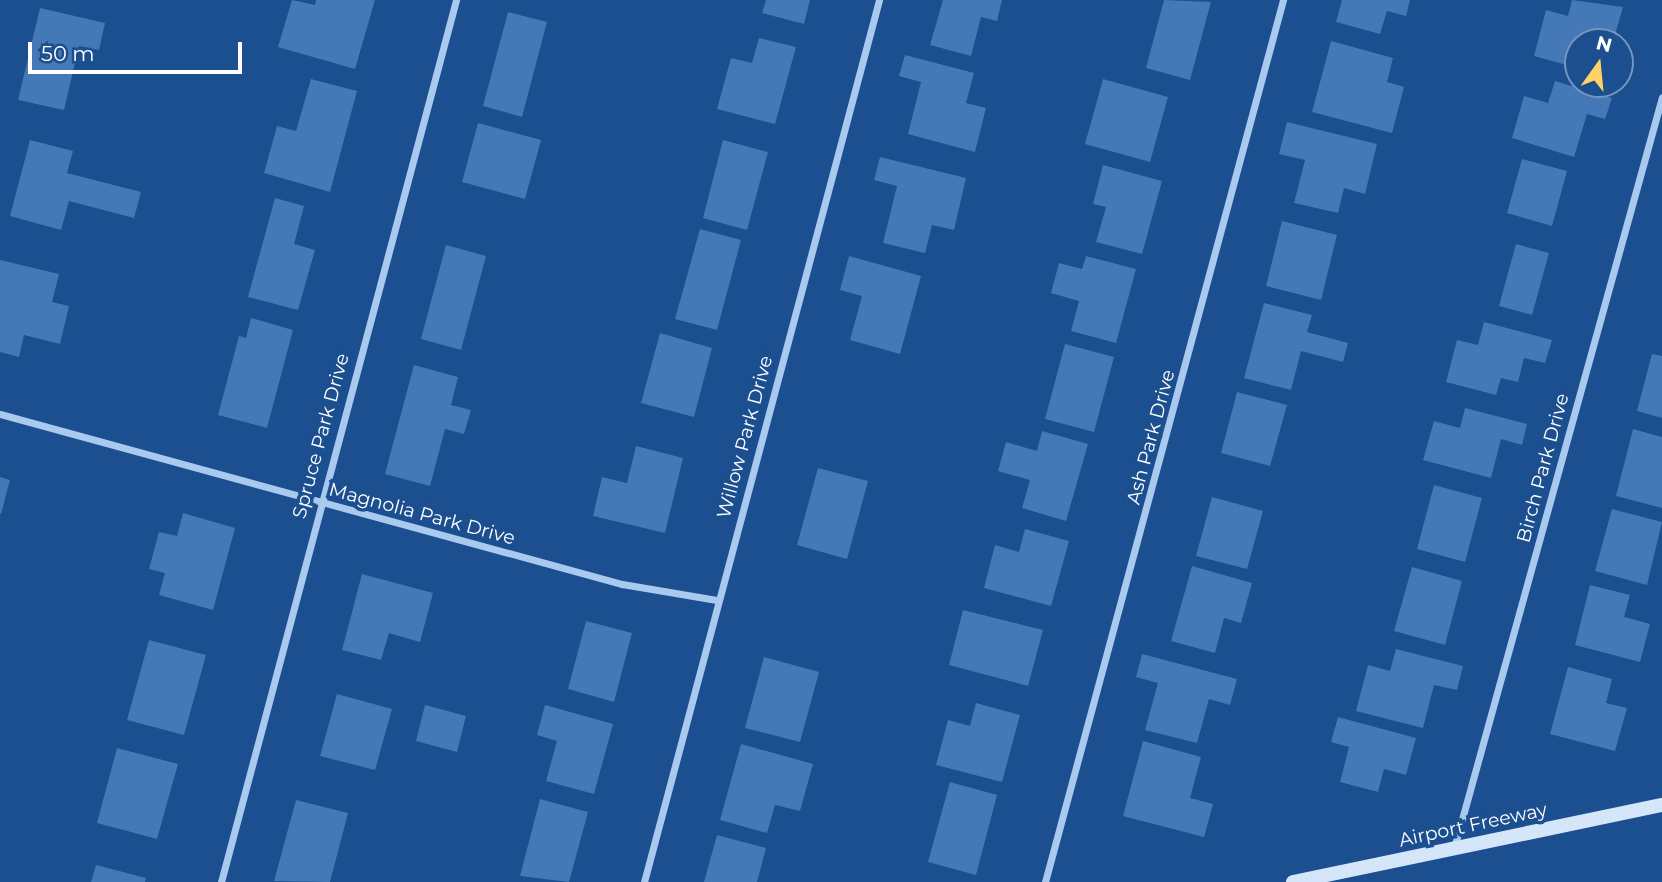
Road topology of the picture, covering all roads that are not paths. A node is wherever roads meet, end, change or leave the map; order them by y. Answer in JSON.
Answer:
{"nodes":[{"id":1,"x":456,"y":0,"type":"edge"},
{"id":2,"x":879,"y":0,"type":"edge"},
{"id":3,"x":1283,"y":0,"type":"edge"},
{"id":4,"x":1662,"y":97,"type":"edge"},
{"id":5,"x":0,"y":414,"type":"edge"},
{"id":6,"x":319,"y":502,"type":"junction"},
{"id":7,"x":717,"y":600,"type":"junction"},
{"id":8,"x":1662,"y":805,"type":"edge"},
{"id":9,"x":1454,"y":849,"type":"junction"},
{"id":10,"x":221,"y":882,"type":"edge"},
{"id":11,"x":645,"y":882,"type":"edge"},
{"id":12,"x":1045,"y":882,"type":"edge"},
{"id":13,"x":1293,"y":882,"type":"edge"}],
"edges":[{"from":1,"to":6,"type":"street","name":"Spruce Park Drive"},
{"from":2,"to":7,"type":"street","name":"Willow Park Drive"},
{"from":3,"to":12,"type":"street","name":"Ash Park Drive"},
{"from":4,"to":9,"type":"street","name":"Birch Park Drive"},
{"from":5,"to":6,"type":"street","name":"Magnolia Park Drive"},
{"from":6,"to":7,"type":"street","name":"Magnolia Park Drive"},
{"from":6,"to":10,"type":"street","name":"Spruce Park Drive"},
{"from":7,"to":11,"type":"street","name":"Willow Park Drive"},
{"from":8,"to":9,"type":"main road","name":"Airport Freeway"},
{"from":9,"to":13,"type":"main road","name":"Airport Freeway"}]}
